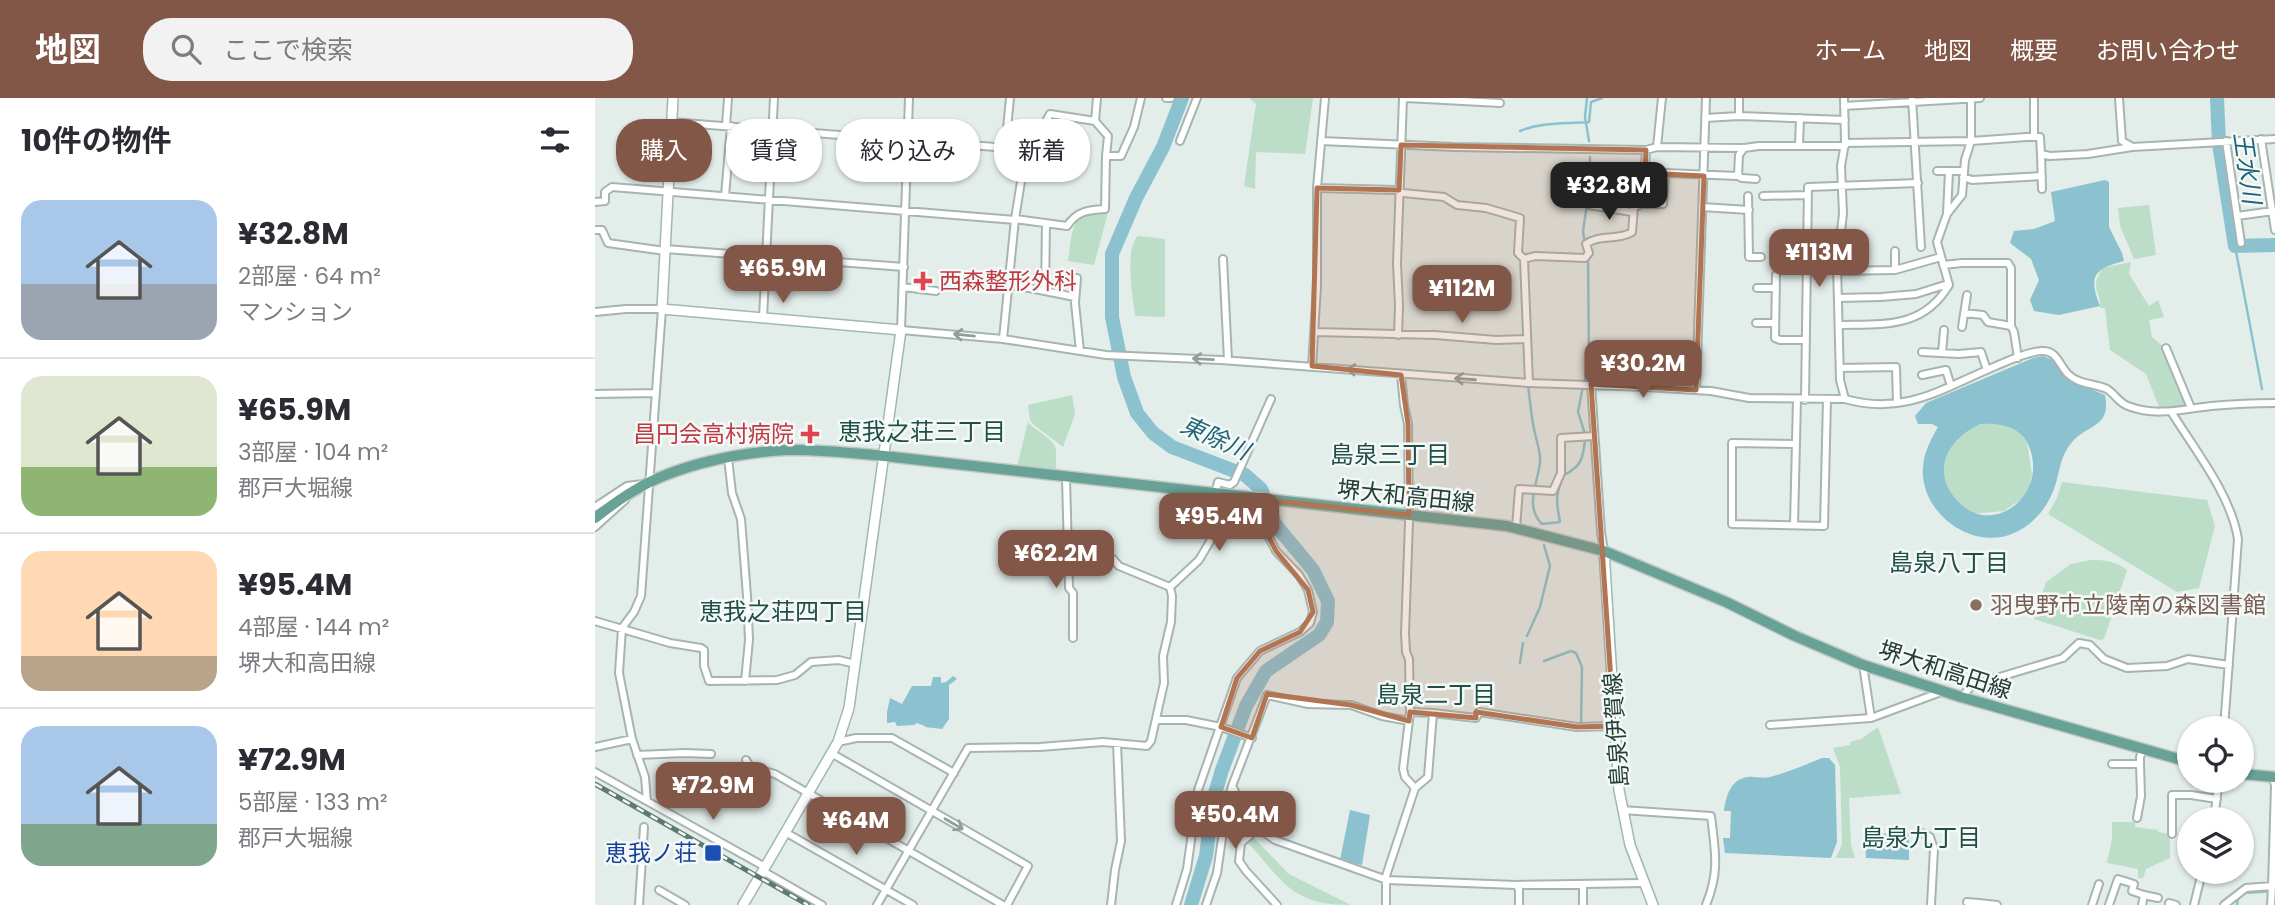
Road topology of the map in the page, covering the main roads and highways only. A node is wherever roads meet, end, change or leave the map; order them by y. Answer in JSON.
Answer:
{"nodes":[{"id":1,"x":673,"y":98,"type":"edge"},
{"id":2,"x":884,"y":456,"type":"junction"},
{"id":3,"x":595,"y":518,"type":"edge"},
{"id":4,"x":1604,"y":551,"type":"junction"},
{"id":5,"x":2177,"y":759,"type":"edge"},
{"id":6,"x":2254,"y":776,"type":"edge"},
{"id":7,"x":2274,"y":777,"type":"edge"},
{"id":8,"x":743,"y":905,"type":"edge"},
{"id":9,"x":1653,"y":905,"type":"edge"}],
"edges":[{"from":1,"to":2,"type":"main road"},
{"from":2,"to":3,"type":"main road","name":"堺大和高田線"},
{"from":2,"to":4,"type":"main road","name":"堺大和高田線"},
{"from":2,"to":8,"type":"main road"},
{"from":4,"to":5,"type":"main road","name":"堺大和高田線"},
{"from":4,"to":9,"type":"main road","name":"島泉伊賀線"},
{"from":6,"to":7,"type":"main road"}]}
